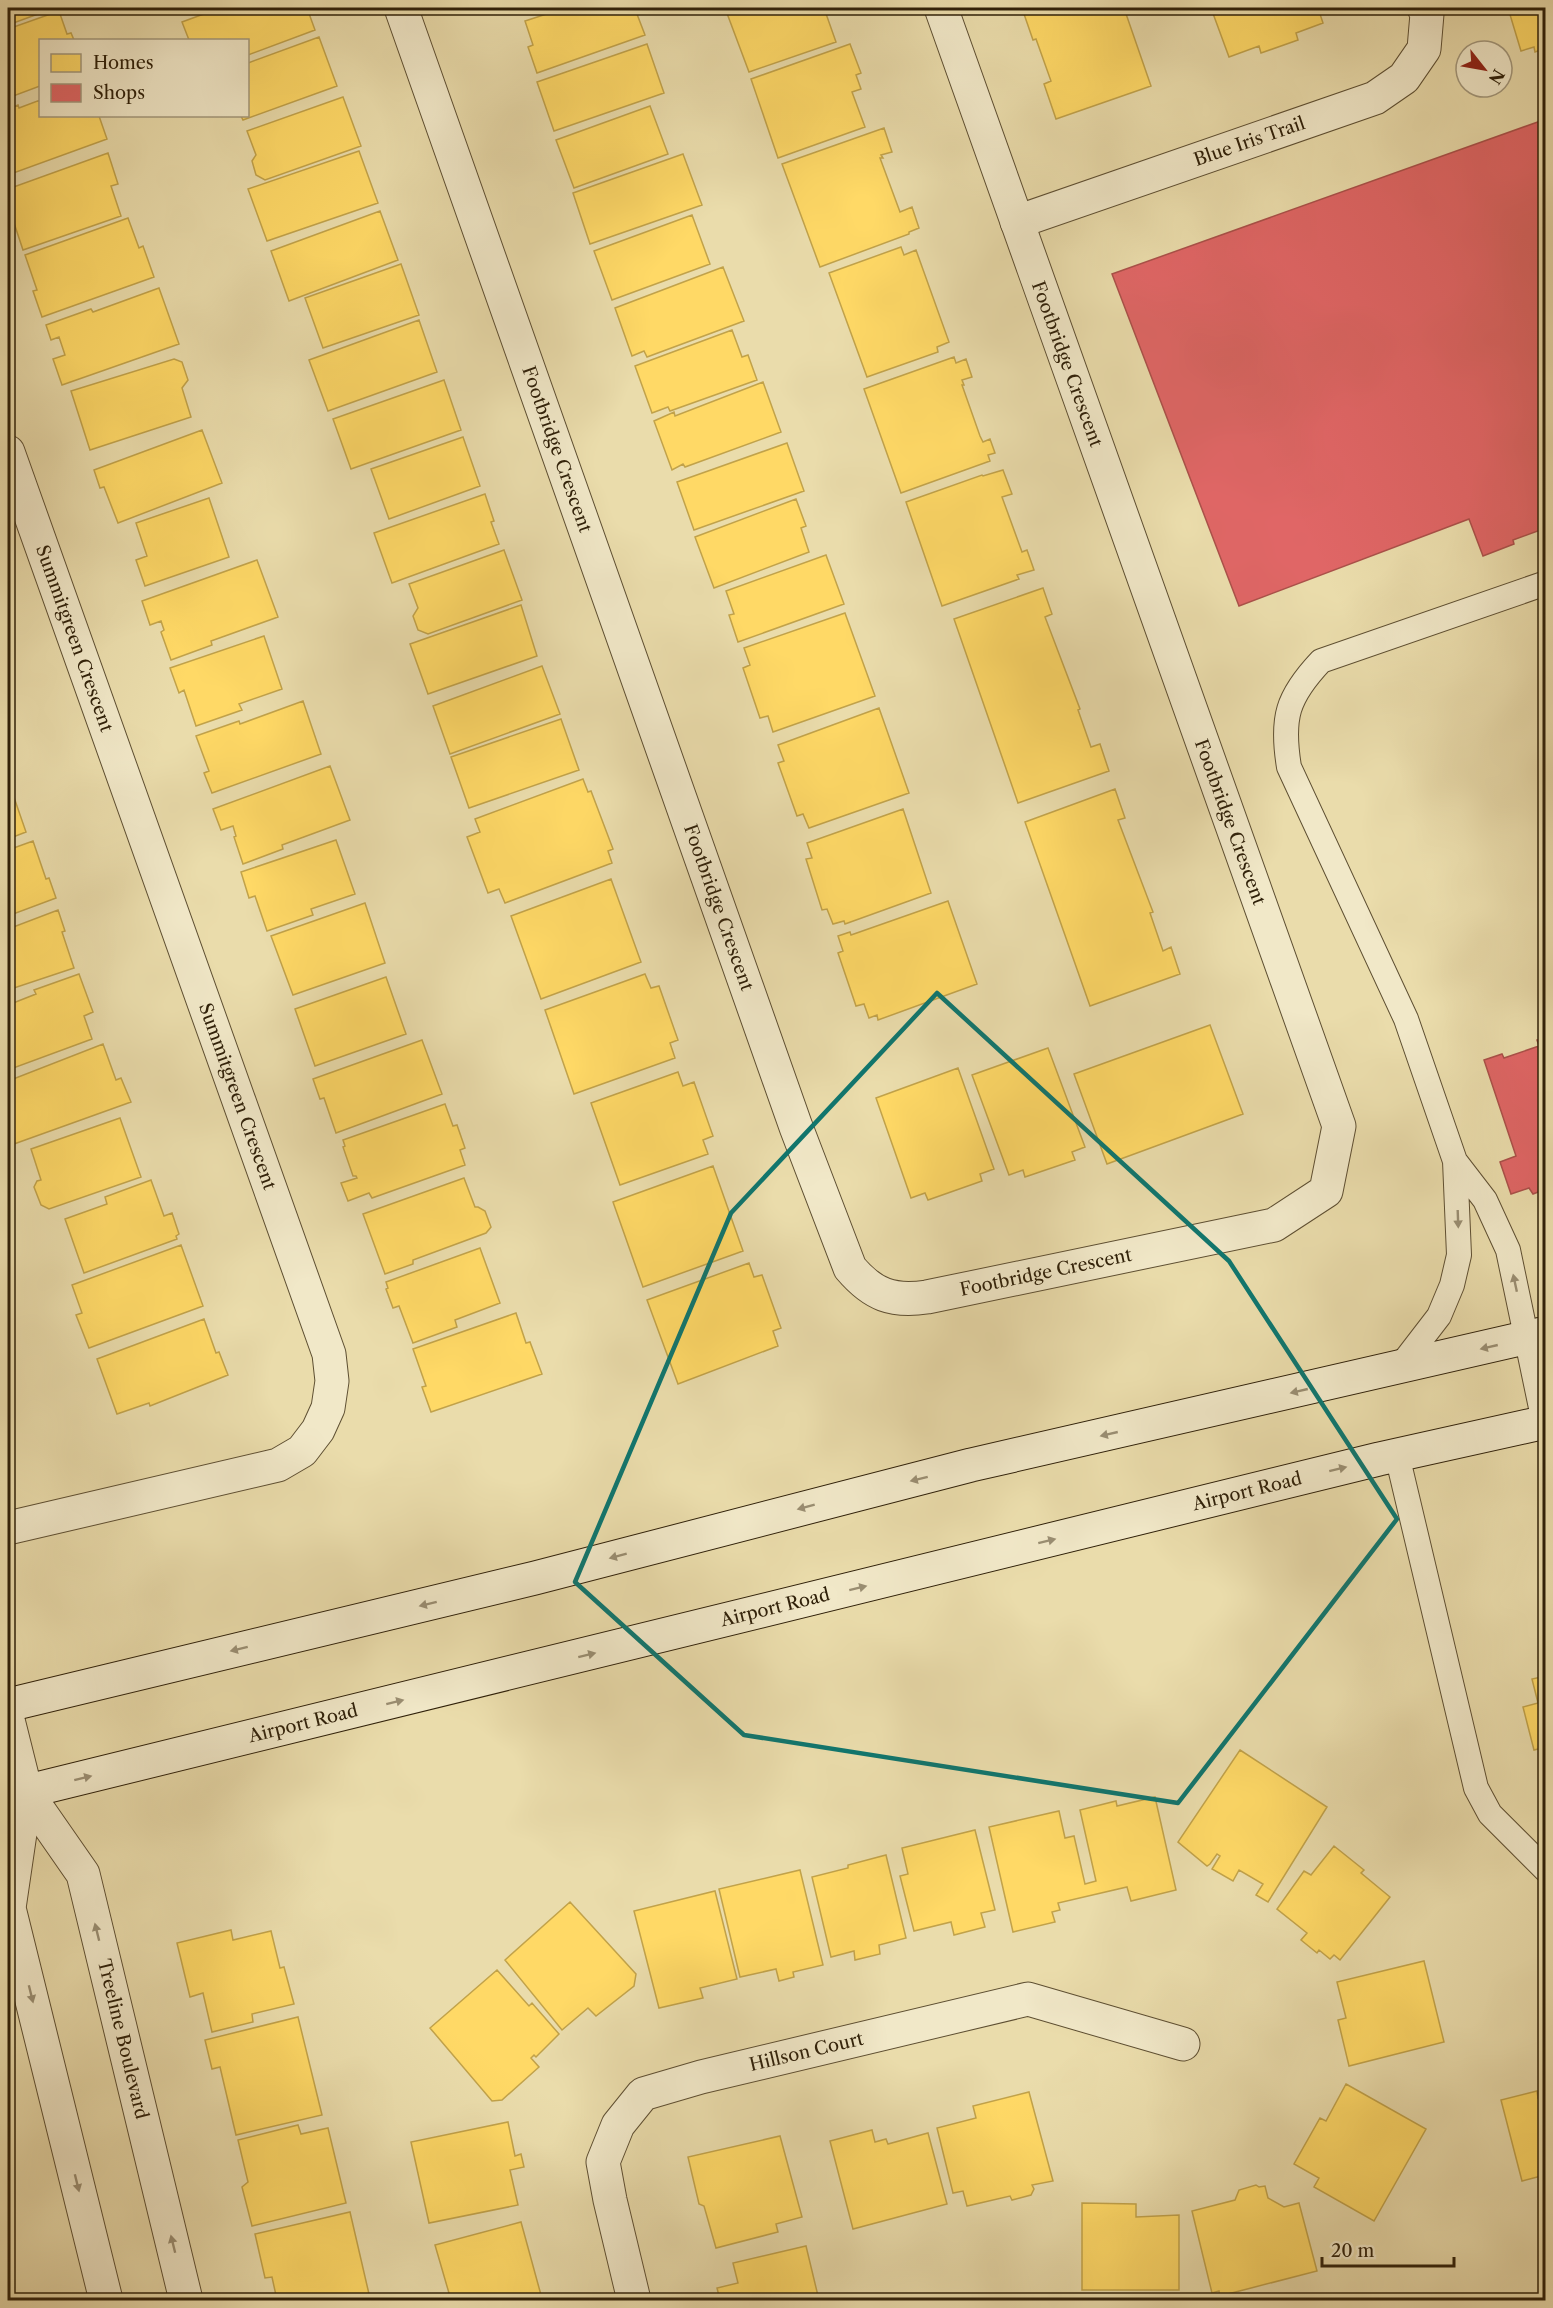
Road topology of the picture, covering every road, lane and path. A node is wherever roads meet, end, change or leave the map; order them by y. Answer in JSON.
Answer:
{"nodes":[{"id":1,"x":401,"y":8,"type":"edge"},
{"id":2,"x":941,"y":8,"type":"edge"},
{"id":3,"x":1424,"y":8,"type":"edge"},
{"id":4,"x":1017,"y":222,"type":"junction"},
{"id":5,"x":8,"y":452,"type":"edge"},
{"id":6,"x":1545,"y":583,"type":"edge"},
{"id":7,"x":1455,"y":1161,"type":"junction"},
{"id":8,"x":1536,"y":1336,"type":"edge"},
{"id":9,"x":1399,"y":1368,"type":"junction"},
{"id":10,"x":1545,"y":1422,"type":"edge"},
{"id":11,"x":1397,"y":1455,"type":"junction"},
{"id":12,"x":8,"y":1528,"type":"edge"},
{"id":13,"x":8,"y":1705,"type":"edge"},
{"id":14,"x":8,"y":1720,"type":"edge"},
{"id":15,"x":17,"y":1794,"type":"edge"},
{"id":16,"x":1545,"y":1870,"type":"edge"},
{"id":17,"x":1183,"y":2044,"type":"dead end"},
{"id":18,"x":106,"y":2301,"type":"edge"},
{"id":19,"x":186,"y":2301,"type":"edge"},
{"id":20,"x":634,"y":2301,"type":"edge"}],
"edges":[{"from":1,"to":4,"type":"street","name":"Footbridge Crescent"},
{"from":2,"to":4,"type":"street","name":"Footbridge Crescent"},
{"from":3,"to":4,"type":"street","name":"Blue Iris Trail"},
{"from":5,"to":12,"type":"street","name":"Summitgreen Crescent"},
{"from":6,"to":7,"type":"lane"},
{"from":8,"to":7,"type":"lane","one_way":true},
{"from":7,"to":9,"type":"lane","one_way":true},
{"from":8,"to":9,"type":"street","one_way":true},
{"from":8,"to":10,"type":"lane"},
{"from":9,"to":13,"type":"street","one_way":true},
{"from":10,"to":11,"type":"street","name":"Airport Road"},
{"from":15,"to":11,"type":"street","name":"Airport Road","one_way":true},
{"from":11,"to":16,"type":"lane"},
{"from":14,"to":15,"type":"street","name":"Treeline Boulevard"},
{"from":15,"to":18,"type":"street","name":"Treeline Boulevard","one_way":true},
{"from":19,"to":15,"type":"street","name":"Treeline Boulevard","one_way":true},
{"from":17,"to":20,"type":"street","name":"Hillson Court"}]}
